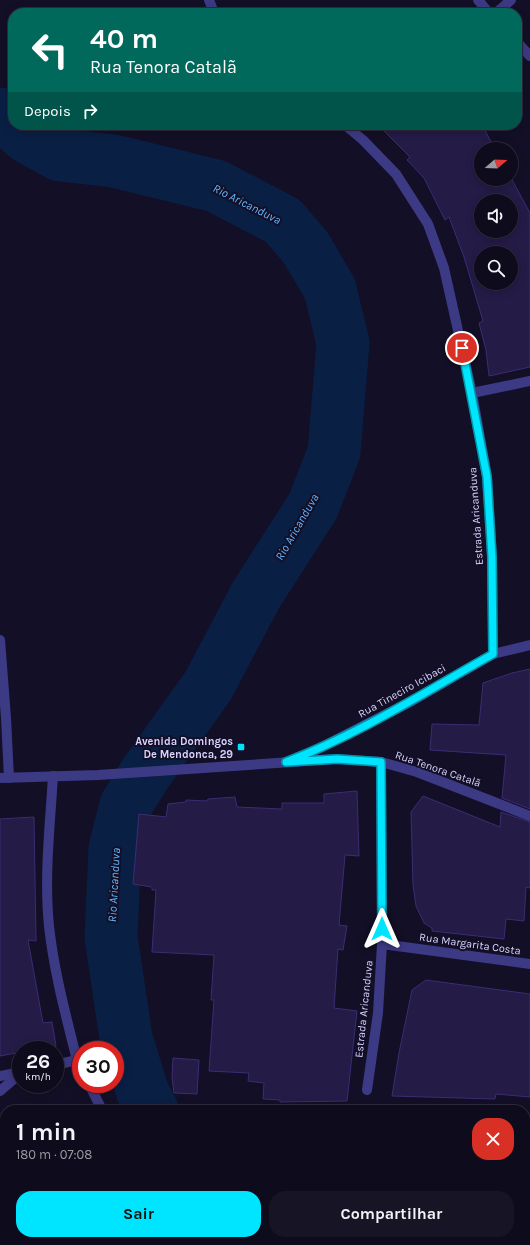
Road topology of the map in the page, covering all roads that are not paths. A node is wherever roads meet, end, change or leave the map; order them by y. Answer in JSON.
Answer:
{"nodes":[{"id":1,"x":478,"y":0,"type":"edge"},
{"id":2,"x":511,"y":0,"type":"edge"},
{"id":3,"x":485,"y":8,"type":"edge"},
{"id":4,"x":502,"y":8,"type":"edge"},
{"id":5,"x":522,"y":47,"type":"edge"},
{"id":6,"x":530,"y":56,"type":"edge"},
{"id":7,"x":351,"y":130,"type":"edge"},
{"id":8,"x":530,"y":380,"type":"edge"},
{"id":9,"x":472,"y":393,"type":"junction"},
{"id":10,"x":0,"y":640,"type":"edge"},
{"id":11,"x":530,"y":645,"type":"edge"},
{"id":12,"x":493,"y":654,"type":"junction"},
{"id":13,"x":286,"y":762,"type":"junction"},
{"id":14,"x":381,"y":762,"type":"junction"},
{"id":15,"x":53,"y":776,"type":"junction"},
{"id":16,"x":5,"y":778,"type":"edge"},
{"id":17,"x":530,"y":816,"type":"edge"},
{"id":18,"x":382,"y":944,"type":"junction"},
{"id":19,"x":530,"y":964,"type":"edge"},
{"id":20,"x":73,"y":1041,"type":"edge"},
{"id":21,"x":12,"y":1074,"type":"edge"},
{"id":22,"x":0,"y":1076,"type":"edge"},
{"id":23,"x":12,"y":1081,"type":"edge"},
{"id":24,"x":367,"y":1090,"type":"dead end"},
{"id":25,"x":0,"y":1091,"type":"edge"},
{"id":26,"x":94,"y":1093,"type":"edge"},
{"id":27,"x":100,"y":1105,"type":"edge"}],
"edges":[{"from":1,"to":3,"type":"street"},
{"from":2,"to":4,"type":"street"},
{"from":5,"to":6,"type":"street"},
{"from":7,"to":9,"type":"street","name":"Estrada Aricanduva"},
{"from":8,"to":9,"type":"street"},
{"from":9,"to":12,"type":"street","name":"Estrada Aricanduva"},
{"from":10,"to":16,"type":"street"},
{"from":11,"to":12,"type":"street","name":"Rua Tineciro Icibaci"},
{"from":12,"to":13,"type":"street","name":"Rua Tineciro Icibaci"},
{"from":13,"to":14,"type":"street","name":"Rua Tenora Catalã"},
{"from":13,"to":15,"type":"street","name":"Rua Tenora Catalã"},
{"from":14,"to":17,"type":"street","name":"Rua Tenora Catalã"},
{"from":14,"to":18,"type":"street","name":"Estrada Aricanduva"},
{"from":15,"to":16,"type":"street","name":"Rua Tenora Catalã"},
{"from":15,"to":20,"type":"street"},
{"from":18,"to":19,"type":"street","name":"Rua Margarita Costa"},
{"from":18,"to":24,"type":"street","name":"Estrada Aricanduva"},
{"from":21,"to":22,"type":"street"},
{"from":23,"to":25,"type":"street"},
{"from":26,"to":27,"type":"street"}]}
